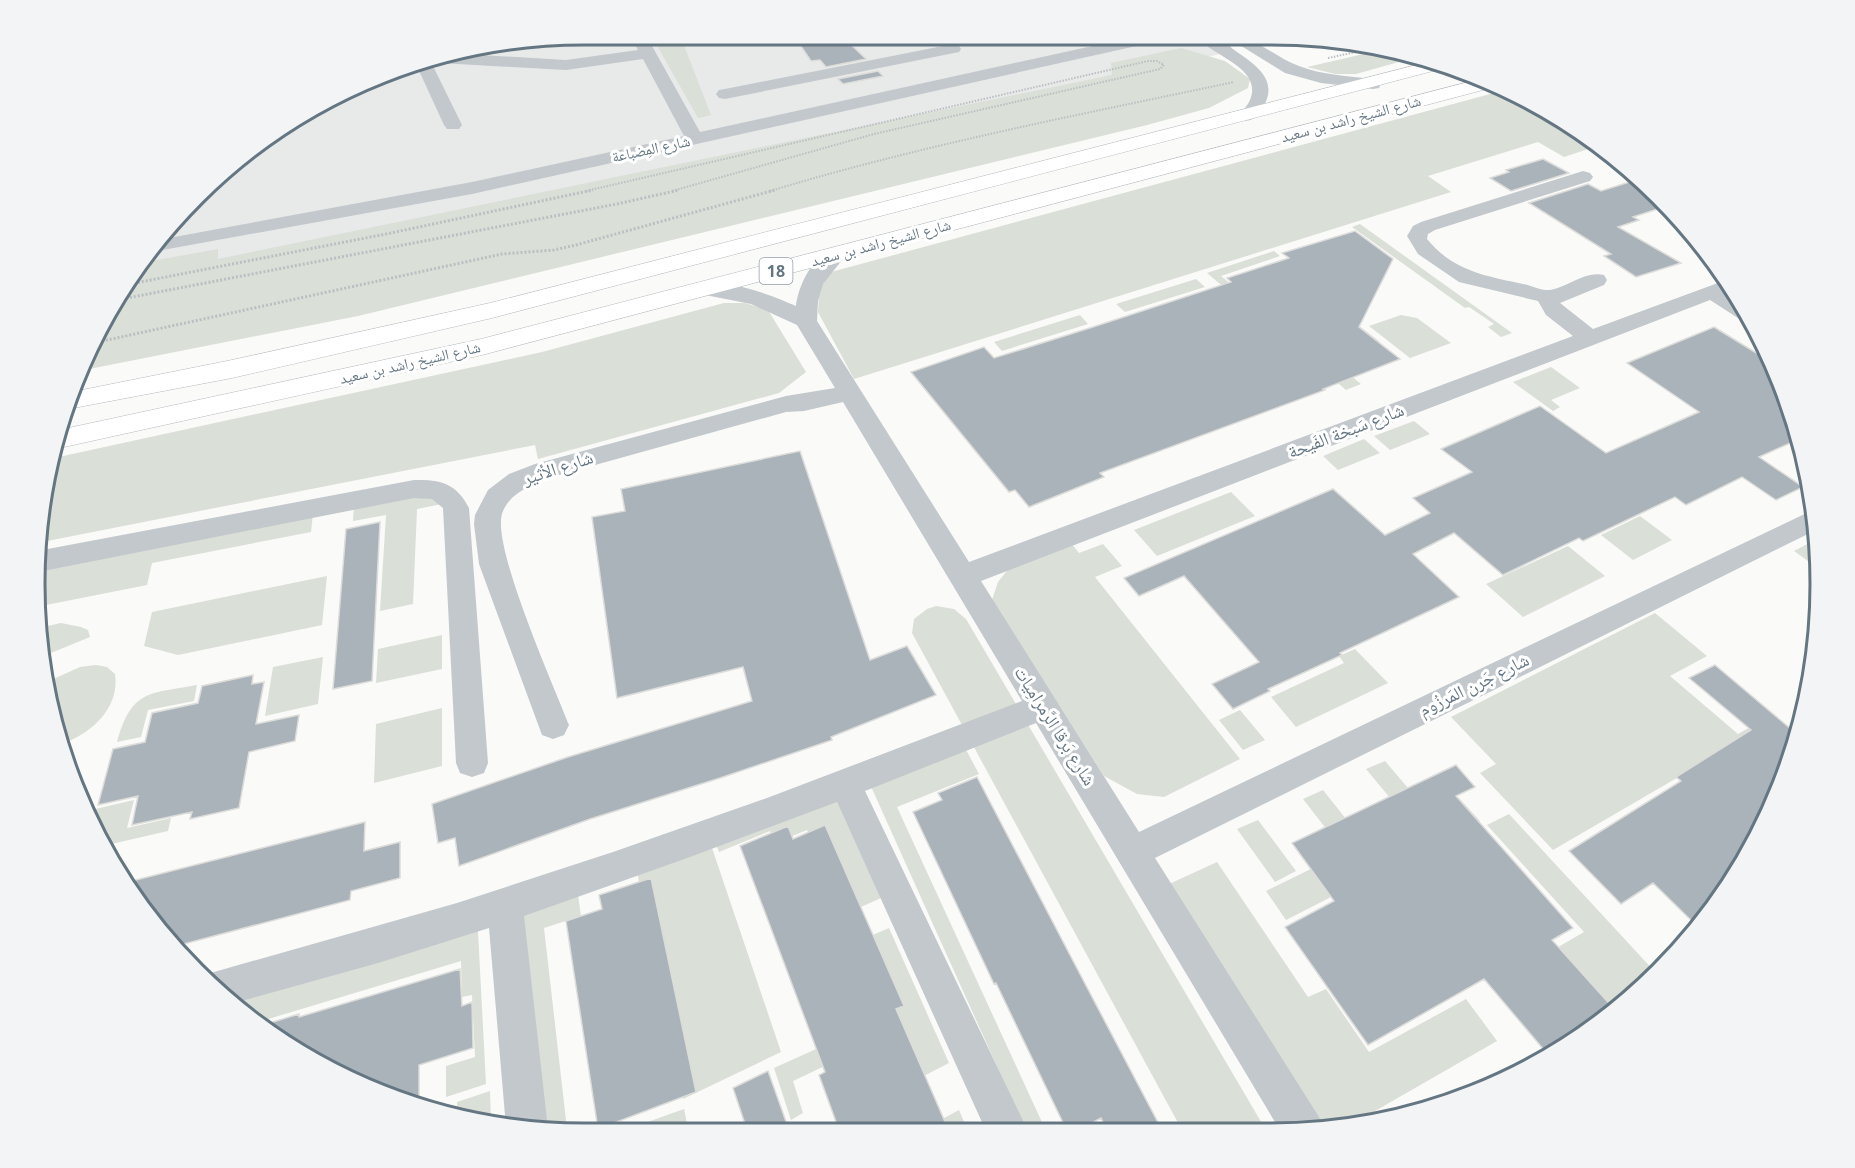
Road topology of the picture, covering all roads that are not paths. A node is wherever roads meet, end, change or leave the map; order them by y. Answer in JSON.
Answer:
{"nodes":[{"id":1,"x":644,"y":45,"type":"edge"},
{"id":2,"x":1119,"y":45,"type":"edge"},
{"id":3,"x":1212,"y":45,"type":"edge"},
{"id":4,"x":1248,"y":45,"type":"edge"},
{"id":5,"x":953,"y":49,"type":"dead end"},
{"id":6,"x":460,"y":59,"type":"edge"},
{"id":7,"x":1279,"y":63,"type":"junction"},
{"id":8,"x":427,"y":69,"type":"edge"},
{"id":9,"x":1428,"y":69,"type":"edge"},
{"id":10,"x":828,"y":74,"type":"junction"},
{"id":11,"x":1257,"y":77,"type":"junction"},
{"id":12,"x":1373,"y":84,"type":"junction"},
{"id":13,"x":1477,"y":86,"type":"edge"},
{"id":14,"x":725,"y":94,"type":"dead end"},
{"id":15,"x":862,"y":103,"type":"junction"},
{"id":16,"x":1247,"y":116,"type":"junction"},
{"id":17,"x":453,"y":124,"type":"dead end"},
{"id":18,"x":695,"y":140,"type":"junction"},
{"id":19,"x":1583,"y":177,"type":"dead end"},
{"id":20,"x":165,"y":245,"type":"edge"},
{"id":21,"x":836,"y":255,"type":"junction"},
{"id":22,"x":1596,"y":280,"type":"dead end"},
{"id":23,"x":708,"y":289,"type":"junction"},
{"id":24,"x":1721,"y":289,"type":"edge"},
{"id":25,"x":1550,"y":298,"type":"junction"},
{"id":26,"x":806,"y":321,"type":"junction"},
{"id":27,"x":1590,"y":338,"type":"junction"},
{"id":28,"x":846,"y":387,"type":"junction"},
{"id":29,"x":78,"y":400,"type":"edge"},
{"id":30,"x":65,"y":438,"type":"edge"},
{"id":31,"x":1806,"y":524,"type":"edge"},
{"id":32,"x":46,"y":560,"type":"edge"},
{"id":33,"x":963,"y":576,"type":"junction"},
{"id":34,"x":1043,"y":706,"type":"junction"},
{"id":35,"x":552,"y":725,"type":"dead end"},
{"id":36,"x":472,"y":763,"type":"dead end"},
{"id":37,"x":845,"y":783,"type":"junction"},
{"id":38,"x":1132,"y":852,"type":"junction"},
{"id":39,"x":505,"y":905,"type":"junction"},
{"id":40,"x":226,"y":986,"type":"edge"},
{"id":41,"x":526,"y":1119,"type":"edge"},
{"id":42,"x":1298,"y":1122,"type":"edge"},
{"id":43,"x":1003,"y":1123,"type":"edge"}],
"edges":[{"from":1,"to":6,"type":"street"},
{"from":1,"to":18,"type":"street"},
{"from":2,"to":15,"type":"street","name":"شارع المِضباعة"},
{"from":3,"to":11,"type":"street"},
{"from":4,"to":7,"type":"street"},
{"from":5,"to":10,"type":"street"},
{"from":7,"to":11,"type":"street"},
{"from":7,"to":12,"type":"street"},
{"from":8,"to":17,"type":"street"},
{"from":9,"to":12,"type":"main road","name":"شارع الشيخ راشد بن سعيد","number":"18"},
{"from":10,"to":14,"type":"street"},
{"from":10,"to":15,"type":"street"},
{"from":11,"to":16,"type":"street"},
{"from":12,"to":16,"type":"main road","name":"شارع الشيخ راشد بن سعيد","number":"18"},
{"from":13,"to":21,"type":"main road","name":"شارع الشيخ راشد بن سعيد","number":"18"},
{"from":15,"to":18,"type":"street","name":"شارع المِضباعة"},
{"from":16,"to":29,"type":"main road","name":"شارع الشيخ راشد بن سعيد","number":"18"},
{"from":18,"to":20,"type":"street","name":"شارع المِضباعة"},
{"from":19,"to":25,"type":"street"},
{"from":21,"to":23,"type":"main road","name":"شارع الشيخ راشد بن سعيد","number":"18"},
{"from":21,"to":26,"type":"street"},
{"from":22,"to":25,"type":"street"},
{"from":23,"to":26,"type":"street","name":"شارع بَرقا الرَّمرامِيات"},
{"from":23,"to":30,"type":"main road","name":"شارع الشيخ راشد بن سعيد","number":"18"},
{"from":24,"to":27,"type":"street","name":"شارع سَبخة الفَيحة"},
{"from":25,"to":27,"type":"street"},
{"from":26,"to":28,"type":"street","name":"شارع بَرقا الرَّمرامِيات"},
{"from":27,"to":33,"type":"street","name":"شارع سَبخة الفَيحة"},
{"from":28,"to":33,"type":"street","name":"شارع بَرقا الرَّمرامِيات"},
{"from":28,"to":35,"type":"street","name":"شارع الأثير"},
{"from":31,"to":38,"type":"street","name":"شارع جَرن المَرزُوم"},
{"from":32,"to":36,"type":"street"},
{"from":33,"to":34,"type":"street","name":"شارع بَرقا الرَّمرامِيات"},
{"from":34,"to":37,"type":"street"},
{"from":34,"to":38,"type":"street","name":"شارع بَرقا الرَّمرامِيات"},
{"from":37,"to":39,"type":"street"},
{"from":37,"to":43,"type":"street"},
{"from":38,"to":42,"type":"street","name":"شارع بَرقا الرَّمرامِيات"},
{"from":39,"to":40,"type":"street"},
{"from":39,"to":41,"type":"street"}]}
